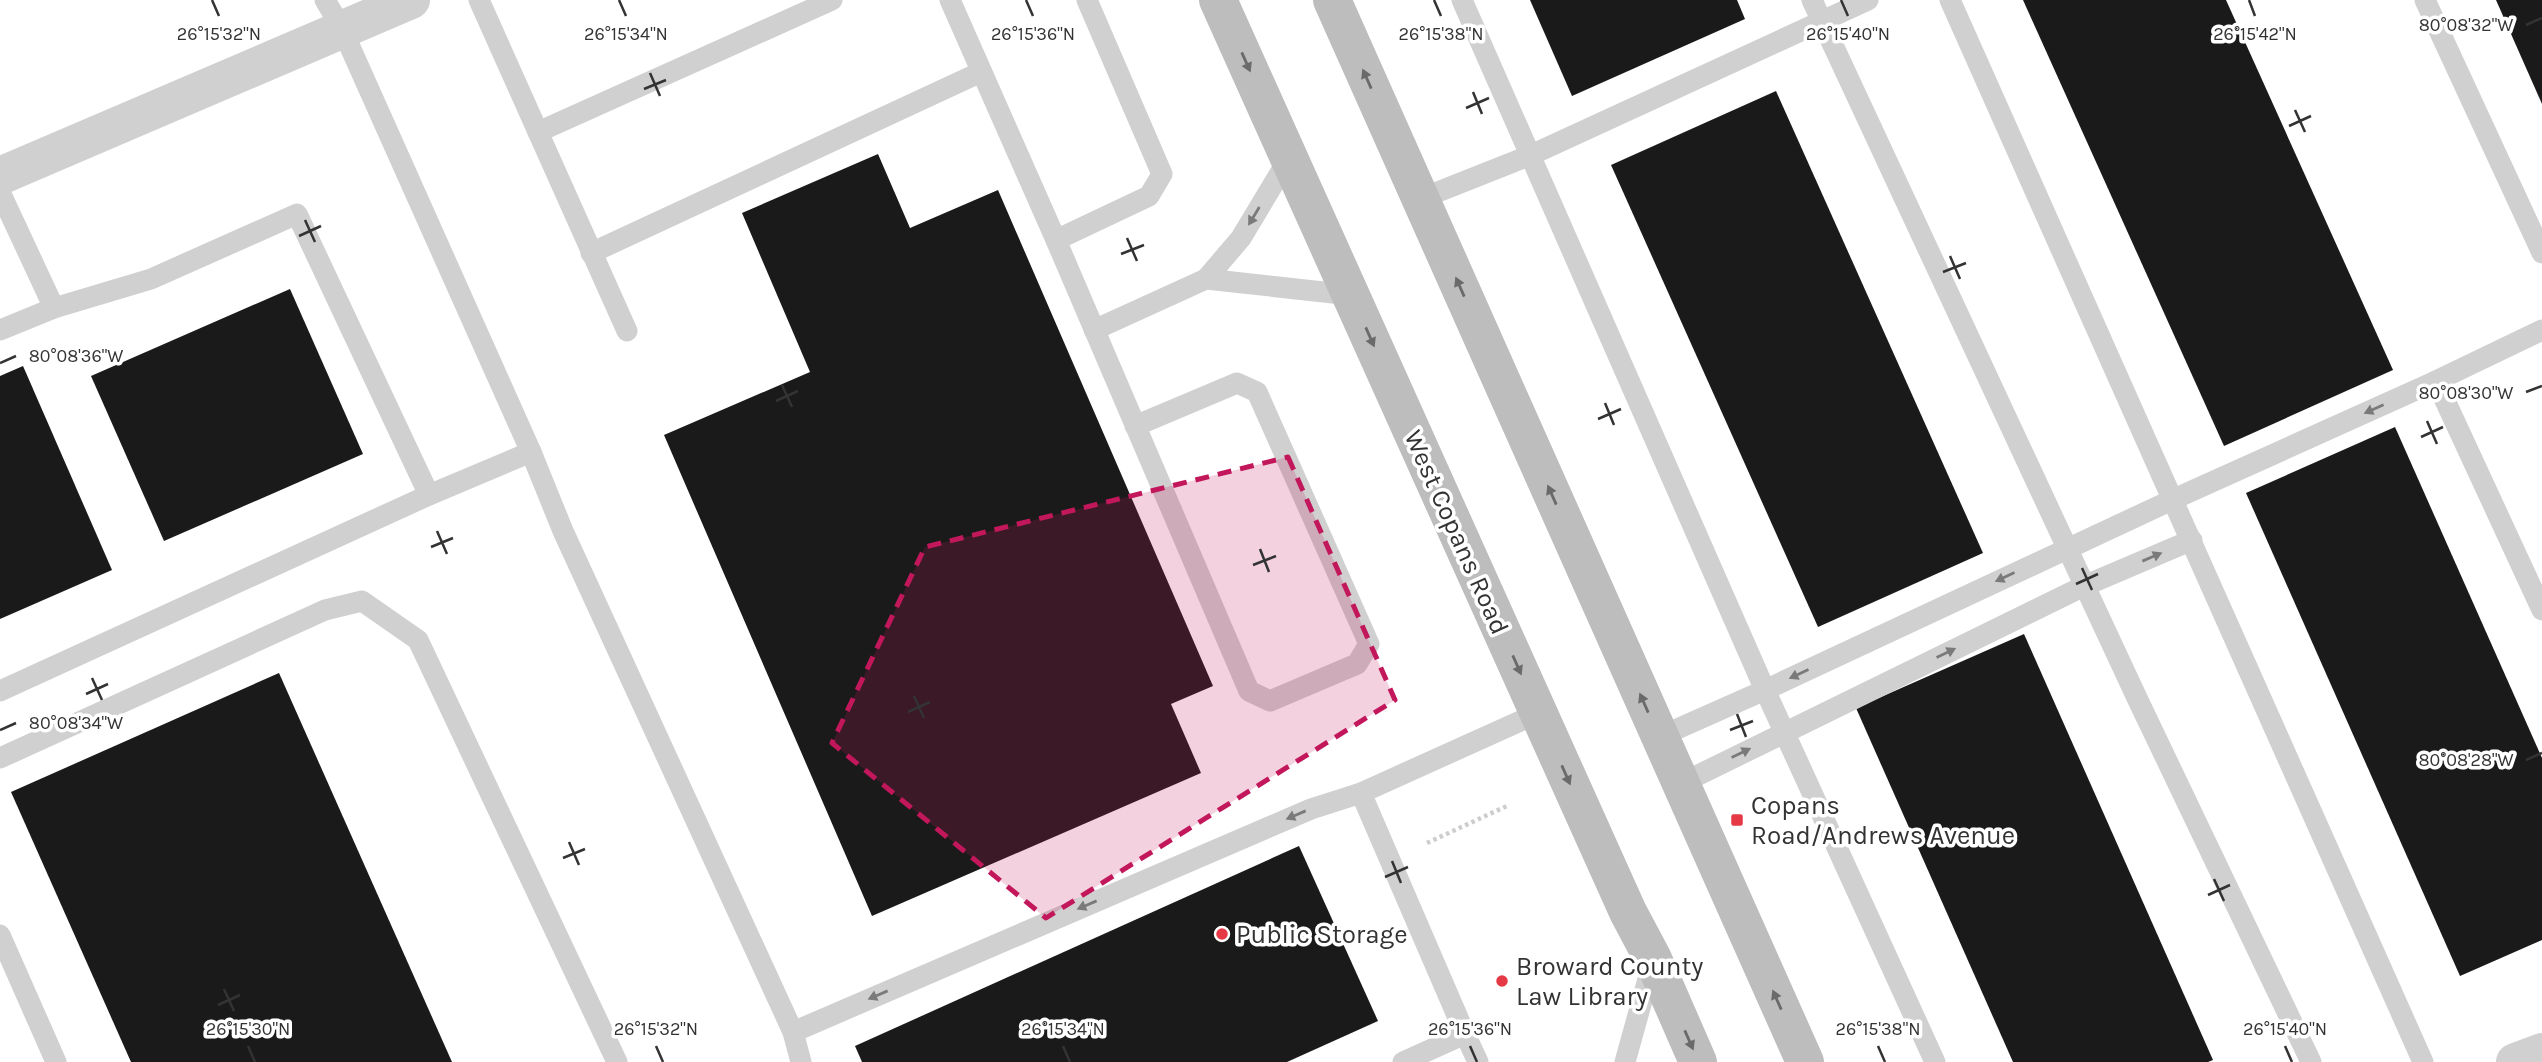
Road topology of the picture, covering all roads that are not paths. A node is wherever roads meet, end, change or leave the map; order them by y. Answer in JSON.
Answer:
{"nodes":[{"id":1,"x":411,"y":0,"type":"edge"},
{"id":2,"x":479,"y":0,"type":"edge"},
{"id":3,"x":832,"y":0,"type":"edge"},
{"id":4,"x":950,"y":0,"type":"edge"},
{"id":5,"x":1087,"y":0,"type":"edge"},
{"id":6,"x":1218,"y":0,"type":"edge"},
{"id":7,"x":1332,"y":0,"type":"edge"},
{"id":8,"x":1462,"y":0,"type":"edge"},
{"id":9,"x":1812,"y":0,"type":"edge"},
{"id":10,"x":1868,"y":0,"type":"edge"},
{"id":11,"x":1950,"y":0,"type":"edge"},
{"id":12,"x":2425,"y":0,"type":"edge"},
{"id":13,"x":334,"y":15,"type":"edge"},
{"id":14,"x":1821,"y":20,"type":"junction"},
{"id":15,"x":981,"y":72,"type":"junction"},
{"id":16,"x":538,"y":132,"type":"junction"},
{"id":17,"x":1531,"y":155,"type":"junction"},
{"id":18,"x":1289,"y":158,"type":"junction"},
{"id":19,"x":0,"y":176,"type":"edge"},
{"id":20,"x":0,"y":192,"type":"edge"},
{"id":21,"x":1420,"y":199,"type":"junction"},
{"id":22,"x":1056,"y":240,"type":"junction"},
{"id":23,"x":591,"y":253,"type":"junction"},
{"id":24,"x":2542,"y":253,"type":"edge"},
{"id":25,"x":1206,"y":279,"type":"junction"},
{"id":26,"x":1351,"y":295,"type":"junction"},
{"id":27,"x":54,"y":307,"type":"junction"},
{"id":28,"x":0,"y":330,"type":"edge"},
{"id":29,"x":1094,"y":330,"type":"junction"},
{"id":30,"x":2542,"y":330,"type":"edge"},
{"id":31,"x":626,"y":331,"type":"dead end"},
{"id":32,"x":2436,"y":381,"type":"junction"},
{"id":33,"x":1135,"y":426,"type":"junction"},
{"id":34,"x":531,"y":452,"type":"junction"},
{"id":35,"x":429,"y":495,"type":"junction"},
{"id":36,"x":2174,"y":499,"type":"junction"},
{"id":37,"x":2192,"y":540,"type":"junction"},
{"id":38,"x":2066,"y":548,"type":"junction"},
{"id":39,"x":2084,"y":586,"type":"junction"},
{"id":40,"x":2542,"y":610,"type":"edge"},
{"id":41,"x":1765,"y":690,"type":"junction"},
{"id":42,"x":0,"y":691,"type":"edge"},
{"id":43,"x":1538,"y":713,"type":"junction"},
{"id":44,"x":1784,"y":732,"type":"junction"},
{"id":45,"x":1659,"y":737,"type":"junction"},
{"id":46,"x":0,"y":758,"type":"edge"},
{"id":47,"x":1680,"y":784,"type":"junction"},
{"id":48,"x":1361,"y":793,"type":"junction"},
{"id":49,"x":0,"y":935,"type":"edge"},
{"id":50,"x":1653,"y":959,"type":"junction"},
{"id":51,"x":793,"y":1032,"type":"junction"},
{"id":52,"x":1465,"y":1034,"type":"junction"},
{"id":53,"x":2542,"y":1052,"type":"edge"},
{"id":54,"x":56,"y":1062,"type":"edge"},
{"id":55,"x":617,"y":1062,"type":"edge"},
{"id":56,"x":801,"y":1062,"type":"edge"},
{"id":57,"x":1403,"y":1062,"type":"edge"},
{"id":58,"x":1478,"y":1062,"type":"edge"},
{"id":59,"x":1625,"y":1062,"type":"edge"},
{"id":60,"x":1698,"y":1062,"type":"edge"},
{"id":61,"x":1805,"y":1062,"type":"edge"},
{"id":62,"x":1935,"y":1062,"type":"edge"},
{"id":63,"x":2311,"y":1062,"type":"edge"},
{"id":64,"x":2423,"y":1062,"type":"edge"},
{"id":65,"x":2515,"y":1062,"type":"edge"}],
"edges":[{"from":1,"to":13,"type":"street"},
{"from":2,"to":16,"type":"lane"},
{"from":3,"to":16,"type":"lane"},
{"from":4,"to":15,"type":"lane"},
{"from":5,"to":22,"type":"lane"},
{"from":6,"to":18,"type":"main road","name":"West Copans Road","one_way":true},
{"from":21,"to":7,"type":"main road","one_way":true},
{"from":8,"to":17,"type":"lane"},
{"from":9,"to":14,"type":"lane"},
{"from":10,"to":14,"type":"lane"},
{"from":11,"to":36,"type":"lane"},
{"from":12,"to":24,"type":"lane"},
{"from":13,"to":19,"type":"street"},
{"from":13,"to":34,"type":"lane"},
{"from":14,"to":17,"type":"lane"},
{"from":14,"to":38,"type":"lane"},
{"from":15,"to":22,"type":"lane"},
{"from":15,"to":23,"type":"lane"},
{"from":16,"to":23,"type":"lane"},
{"from":17,"to":21,"type":"lane"},
{"from":17,"to":41,"type":"lane"},
{"from":18,"to":25,"type":"lane","one_way":true},
{"from":18,"to":26,"type":"main road","name":"West Copans Road"},
{"from":20,"to":27,"type":"lane"},
{"from":45,"to":21,"type":"main road","one_way":true},
{"from":22,"to":29,"type":"lane"},
{"from":23,"to":31,"type":"lane"},
{"from":25,"to":26,"type":"lane"},
{"from":25,"to":29,"type":"lane"},
{"from":26,"to":43,"type":"main road","name":"West Copans Road","one_way":true},
{"from":27,"to":28,"type":"lane"},
{"from":27,"to":35,"type":"lane"},
{"from":29,"to":33,"type":"lane"},
{"from":30,"to":32,"type":"lane"},
{"from":32,"to":36,"type":"lane","one_way":true},
{"from":32,"to":40,"type":"lane"},
{"from":33,"to":33,"type":"lane"},
{"from":34,"to":35,"type":"lane"},
{"from":34,"to":51,"type":"lane"},
{"from":35,"to":42,"type":"lane"},
{"from":36,"to":37,"type":"lane"},
{"from":36,"to":38,"type":"lane"},
{"from":39,"to":37,"type":"lane","one_way":true},
{"from":37,"to":64,"type":"lane"},
{"from":38,"to":39,"type":"lane"},
{"from":38,"to":41,"type":"lane","one_way":true},
{"from":44,"to":39,"type":"lane","one_way":true},
{"from":39,"to":63,"type":"lane"},
{"from":41,"to":44,"type":"lane"},
{"from":41,"to":45,"type":"lane"},
{"from":43,"to":48,"type":"lane"},
{"from":43,"to":50,"type":"main road","name":"West Copans Road","one_way":true},
{"from":47,"to":44,"type":"lane","one_way":true},
{"from":44,"to":62,"type":"lane"},
{"from":45,"to":47,"type":"main road"},
{"from":46,"to":55,"type":"lane"},
{"from":61,"to":47,"type":"main road","one_way":true},
{"from":48,"to":51,"type":"lane","one_way":true},
{"from":48,"to":52,"type":"lane"},
{"from":49,"to":54,"type":"lane"},
{"from":50,"to":59,"type":"lane"},
{"from":50,"to":60,"type":"main road","name":"West Copans Road","one_way":true},
{"from":51,"to":56,"type":"lane"},
{"from":52,"to":57,"type":"lane"},
{"from":52,"to":58,"type":"lane"},
{"from":53,"to":65,"type":"street"}]}
